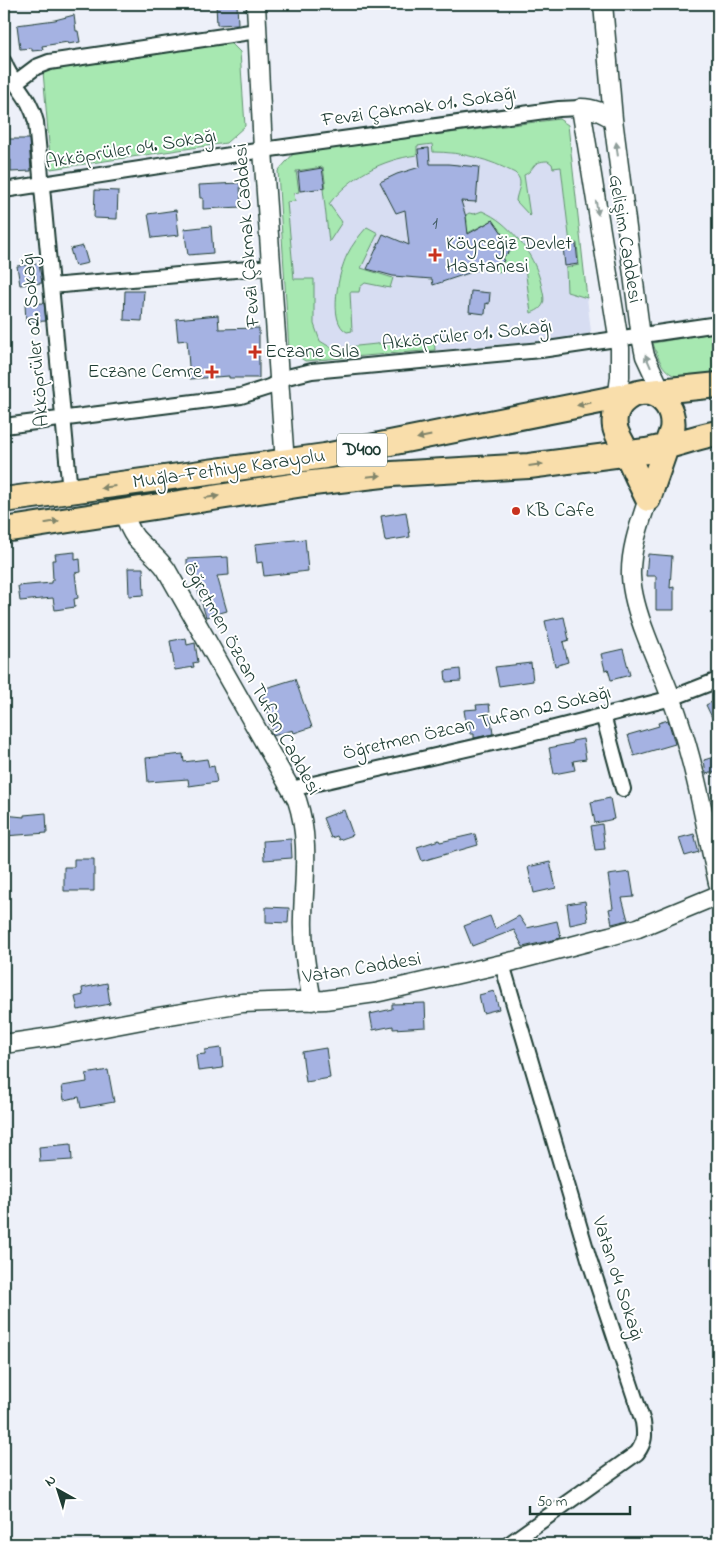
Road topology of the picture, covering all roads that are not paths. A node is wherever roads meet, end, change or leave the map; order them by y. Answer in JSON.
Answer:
{"nodes":[{"id":1,"x":256,"y":4,"type":"edge"},
{"id":2,"x":603,"y":4,"type":"edge"},
{"id":3,"x":257,"y":31,"type":"junction"},
{"id":4,"x":4,"y":62,"type":"edge"},
{"id":5,"x":16,"y":82,"type":"junction"},
{"id":6,"x":581,"y":108,"type":"junction"},
{"id":7,"x":614,"y":119,"type":"junction"},
{"id":8,"x":263,"y":150,"type":"junction"},
{"id":9,"x":41,"y":184,"type":"junction"},
{"id":10,"x":4,"y":190,"type":"edge"},
{"id":11,"x":271,"y":267,"type":"junction"},
{"id":12,"x":51,"y":286,"type":"junction"},
{"id":13,"x":718,"y":324,"type":"edge"},
{"id":14,"x":641,"y":336,"type":"junction"},
{"id":15,"x":619,"y":340,"type":"junction"},
{"id":16,"x":279,"y":381,"type":"junction"},
{"id":17,"x":718,"y":385,"type":"edge"},
{"id":18,"x":640,"y":400,"type":"junction"},
{"id":19,"x":64,"y":418,"type":"junction"},
{"id":20,"x":4,"y":426,"type":"edge"},
{"id":21,"x":718,"y":433,"type":"edge"},
{"id":22,"x":646,"y":445,"type":"junction"},
{"id":23,"x":285,"y":463,"type":"junction"},
{"id":24,"x":70,"y":492,"type":"junction"},
{"id":25,"x":648,"y":499,"type":"junction"},
{"id":26,"x":4,"y":500,"type":"edge"},
{"id":27,"x":123,"y":511,"type":"junction"},
{"id":28,"x":4,"y":530,"type":"edge"},
{"id":29,"x":718,"y":680,"type":"edge"},
{"id":30,"x":672,"y":698,"type":"junction"},
{"id":31,"x":603,"y":715,"type":"junction"},
{"id":32,"x":291,"y":789,"type":"junction"},
{"id":33,"x":623,"y":789,"type":"dead end"},
{"id":34,"x":718,"y":883,"type":"edge"},
{"id":35,"x":718,"y":896,"type":"edge"},
{"id":36,"x":502,"y":964,"type":"junction"},
{"id":37,"x":312,"y":1001,"type":"junction"},
{"id":38,"x":4,"y":1044,"type":"edge"},
{"id":39,"x":509,"y":1544,"type":"edge"}],
"edges":[{"from":1,"to":3,"type":"street","name":"Fevzi Çakmak Caddesi"},
{"from":2,"to":7,"type":"street","name":"Gelişim Caddesi"},
{"from":3,"to":5,"type":"street"},
{"from":3,"to":8,"type":"street","name":"Fevzi Çakmak Caddesi"},
{"from":4,"to":5,"type":"street","name":"Akköprüler 02. Sokağı"},
{"from":5,"to":9,"type":"street","name":"Akköprüler 02. Sokağı"},
{"from":6,"to":7,"type":"street"},
{"from":6,"to":8,"type":"street","name":"Fevzi Çakmak 01. Sokağı"},
{"from":6,"to":15,"type":"street","name":"Gelişim Caddesi","one_way":true},
{"from":14,"to":7,"type":"street","name":"Gelişim Caddesi","one_way":true},
{"from":8,"to":9,"type":"street","name":"Akköprüler 04. Sokağı"},
{"from":8,"to":11,"type":"street","name":"Fevzi Çakmak Caddesi"},
{"from":9,"to":10,"type":"street","name":"Akköprüler 04. Sokağı"},
{"from":9,"to":12,"type":"street","name":"Akköprüler 02. Sokağı"},
{"from":11,"to":12,"type":"street"},
{"from":11,"to":16,"type":"street","name":"Fevzi Çakmak Caddesi"},
{"from":12,"to":19,"type":"street","name":"Akköprüler 02. Sokağı"},
{"from":13,"to":14,"type":"street","name":"Akköprüler 01. Sokağı"},
{"from":14,"to":15,"type":"street","name":"Akköprüler 01. Sokağı"},
{"from":18,"to":14,"type":"street","name":"Gelişim Caddesi","one_way":true},
{"from":15,"to":16,"type":"street","name":"Akköprüler 01. Sokağı"},
{"from":15,"to":18,"type":"street","name":"Gelişim Caddesi"},
{"from":16,"to":19,"type":"street","name":"Akköprüler 01. Sokağı"},
{"from":16,"to":23,"type":"street","name":"Fevzi Çakmak Caddesi"},
{"from":17,"to":18,"type":"highway","name":"Muğla-Fethiye Karayolu","number":"D400"},
{"from":18,"to":22,"type":"highway"},
{"from":18,"to":22,"type":"highway"},
{"from":18,"to":23,"type":"highway","name":"Muğla-Fethiye Karayolu","number":"D400","one_way":true},
{"from":19,"to":20,"type":"street","name":"Akköprüler 01. Sokağı"},
{"from":19,"to":24,"type":"street","name":"Akköprüler 02. Sokağı"},
{"from":21,"to":22,"type":"highway","name":"Muğla-Fethiye Karayolu","number":"D400"},
{"from":22,"to":25,"type":"highway"},
{"from":22,"to":25,"type":"highway"},
{"from":27,"to":22,"type":"highway","name":"Muğla-Fethiye Karayolu","number":"D400","one_way":true},
{"from":23,"to":24,"type":"highway","name":"Muğla-Fethiye Karayolu","number":"D400","one_way":true},
{"from":24,"to":26,"type":"highway","name":"Muğla-Fethiye Karayolu","number":"D400"},
{"from":25,"to":30,"type":"street"},
{"from":28,"to":27,"type":"highway","name":"Muğla-Fethiye Karayolu","number":"D400","one_way":true},
{"from":27,"to":32,"type":"street","name":"Öğretmen Özcan Tufan Caddesi"},
{"from":29,"to":30,"type":"street","name":"Öğretmen Özcan Tufan 02 Sokağı"},
{"from":30,"to":31,"type":"street","name":"Öğretmen Özcan Tufan 02 Sokağı"},
{"from":30,"to":34,"type":"street"},
{"from":31,"to":32,"type":"street","name":"Öğretmen Özcan Tufan 02 Sokağı"},
{"from":31,"to":33,"type":"street"},
{"from":32,"to":37,"type":"street","name":"Öğretmen Özcan Tufan Caddesi"},
{"from":35,"to":36,"type":"street","name":"Vatan Caddesi"},
{"from":36,"to":37,"type":"street","name":"Vatan Caddesi"},
{"from":36,"to":39,"type":"street","name":"Vatan 04 Sokağı"},
{"from":37,"to":38,"type":"street","name":"Vatan Caddesi"}]}
